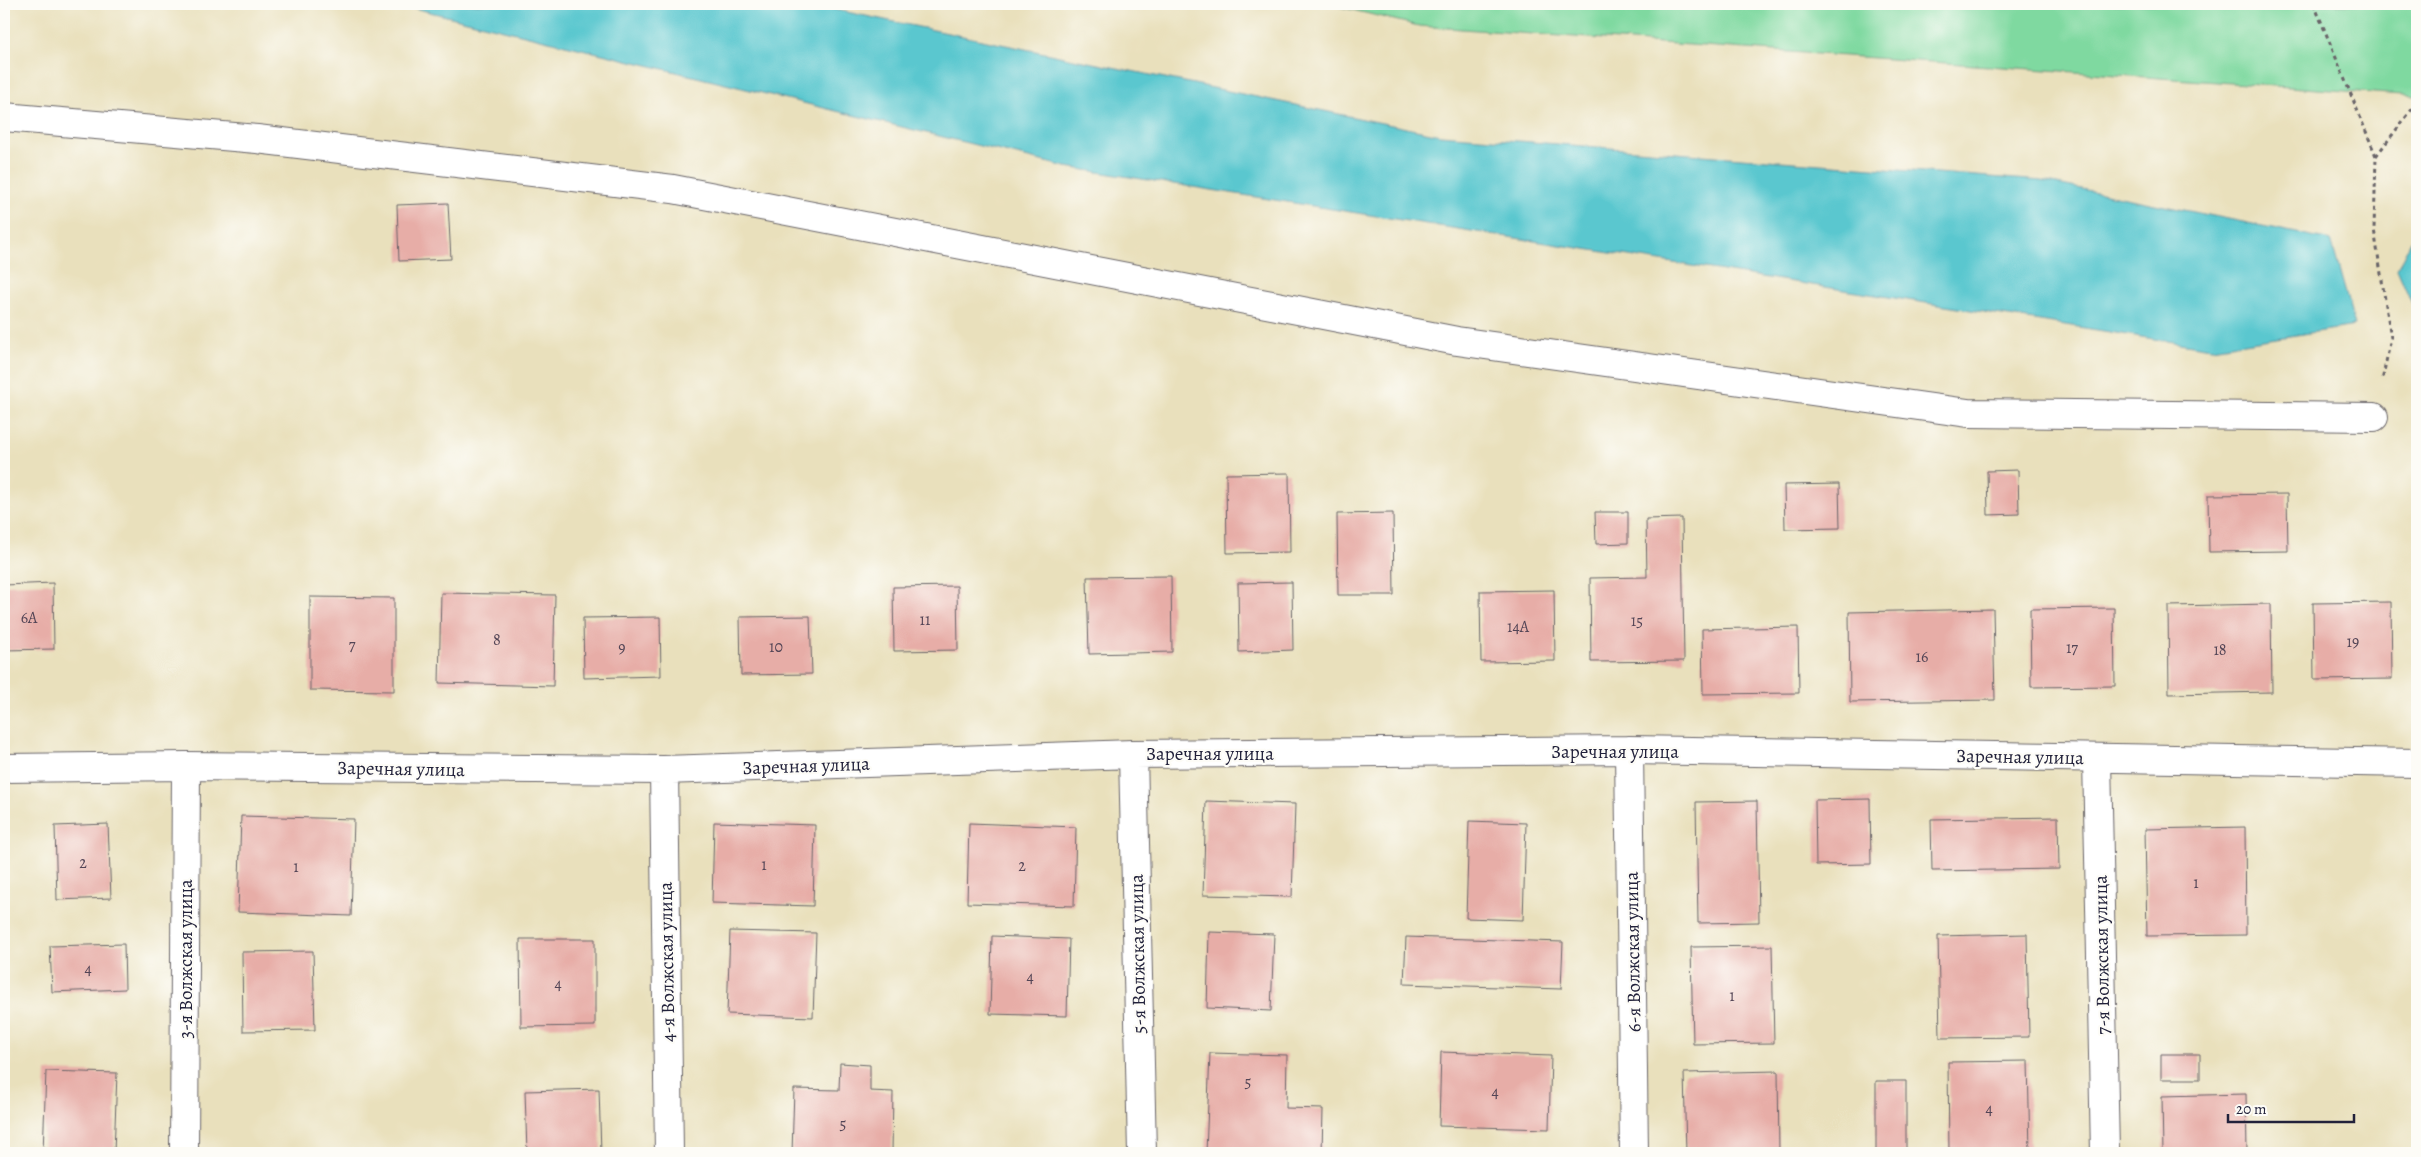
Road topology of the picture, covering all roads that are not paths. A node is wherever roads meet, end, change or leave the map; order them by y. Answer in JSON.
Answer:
{"nodes":[{"id":1,"x":4,"y":117,"type":"edge"},
{"id":2,"x":2374,"y":417,"type":"road end"},
{"id":3,"x":1630,"y":750,"type":"junction"},
{"id":4,"x":1133,"y":754,"type":"junction"},
{"id":5,"x":2097,"y":758,"type":"junction"},
{"id":6,"x":2417,"y":763,"type":"edge"},
{"id":7,"x":186,"y":766,"type":"junction"},
{"id":8,"x":4,"y":768,"type":"edge"},
{"id":9,"x":664,"y":770,"type":"junction"},
{"id":10,"x":184,"y":1153,"type":"edge"},
{"id":11,"x":669,"y":1153,"type":"edge"},
{"id":12,"x":1142,"y":1153,"type":"edge"},
{"id":13,"x":1634,"y":1153,"type":"edge"},
{"id":14,"x":2105,"y":1153,"type":"edge"}],
"edges":[{"from":1,"to":2,"type":"street"},
{"from":3,"to":4,"type":"street","name":"Заречная улица"},
{"from":3,"to":5,"type":"street","name":"Заречная улица"},
{"from":3,"to":13,"type":"street","name":"6-я Волжская улица"},
{"from":4,"to":9,"type":"street","name":"Заречная улица"},
{"from":4,"to":12,"type":"street","name":"5-я Волжская улица"},
{"from":5,"to":6,"type":"street","name":"Заречная улица"},
{"from":5,"to":14,"type":"street","name":"7-я Волжская улица"},
{"from":7,"to":8,"type":"street","name":"Заречная улица"},
{"from":7,"to":9,"type":"street","name":"Заречная улица"},
{"from":7,"to":10,"type":"street","name":"3-я Волжская улица"},
{"from":9,"to":11,"type":"street","name":"4-я Волжская улица"}]}
